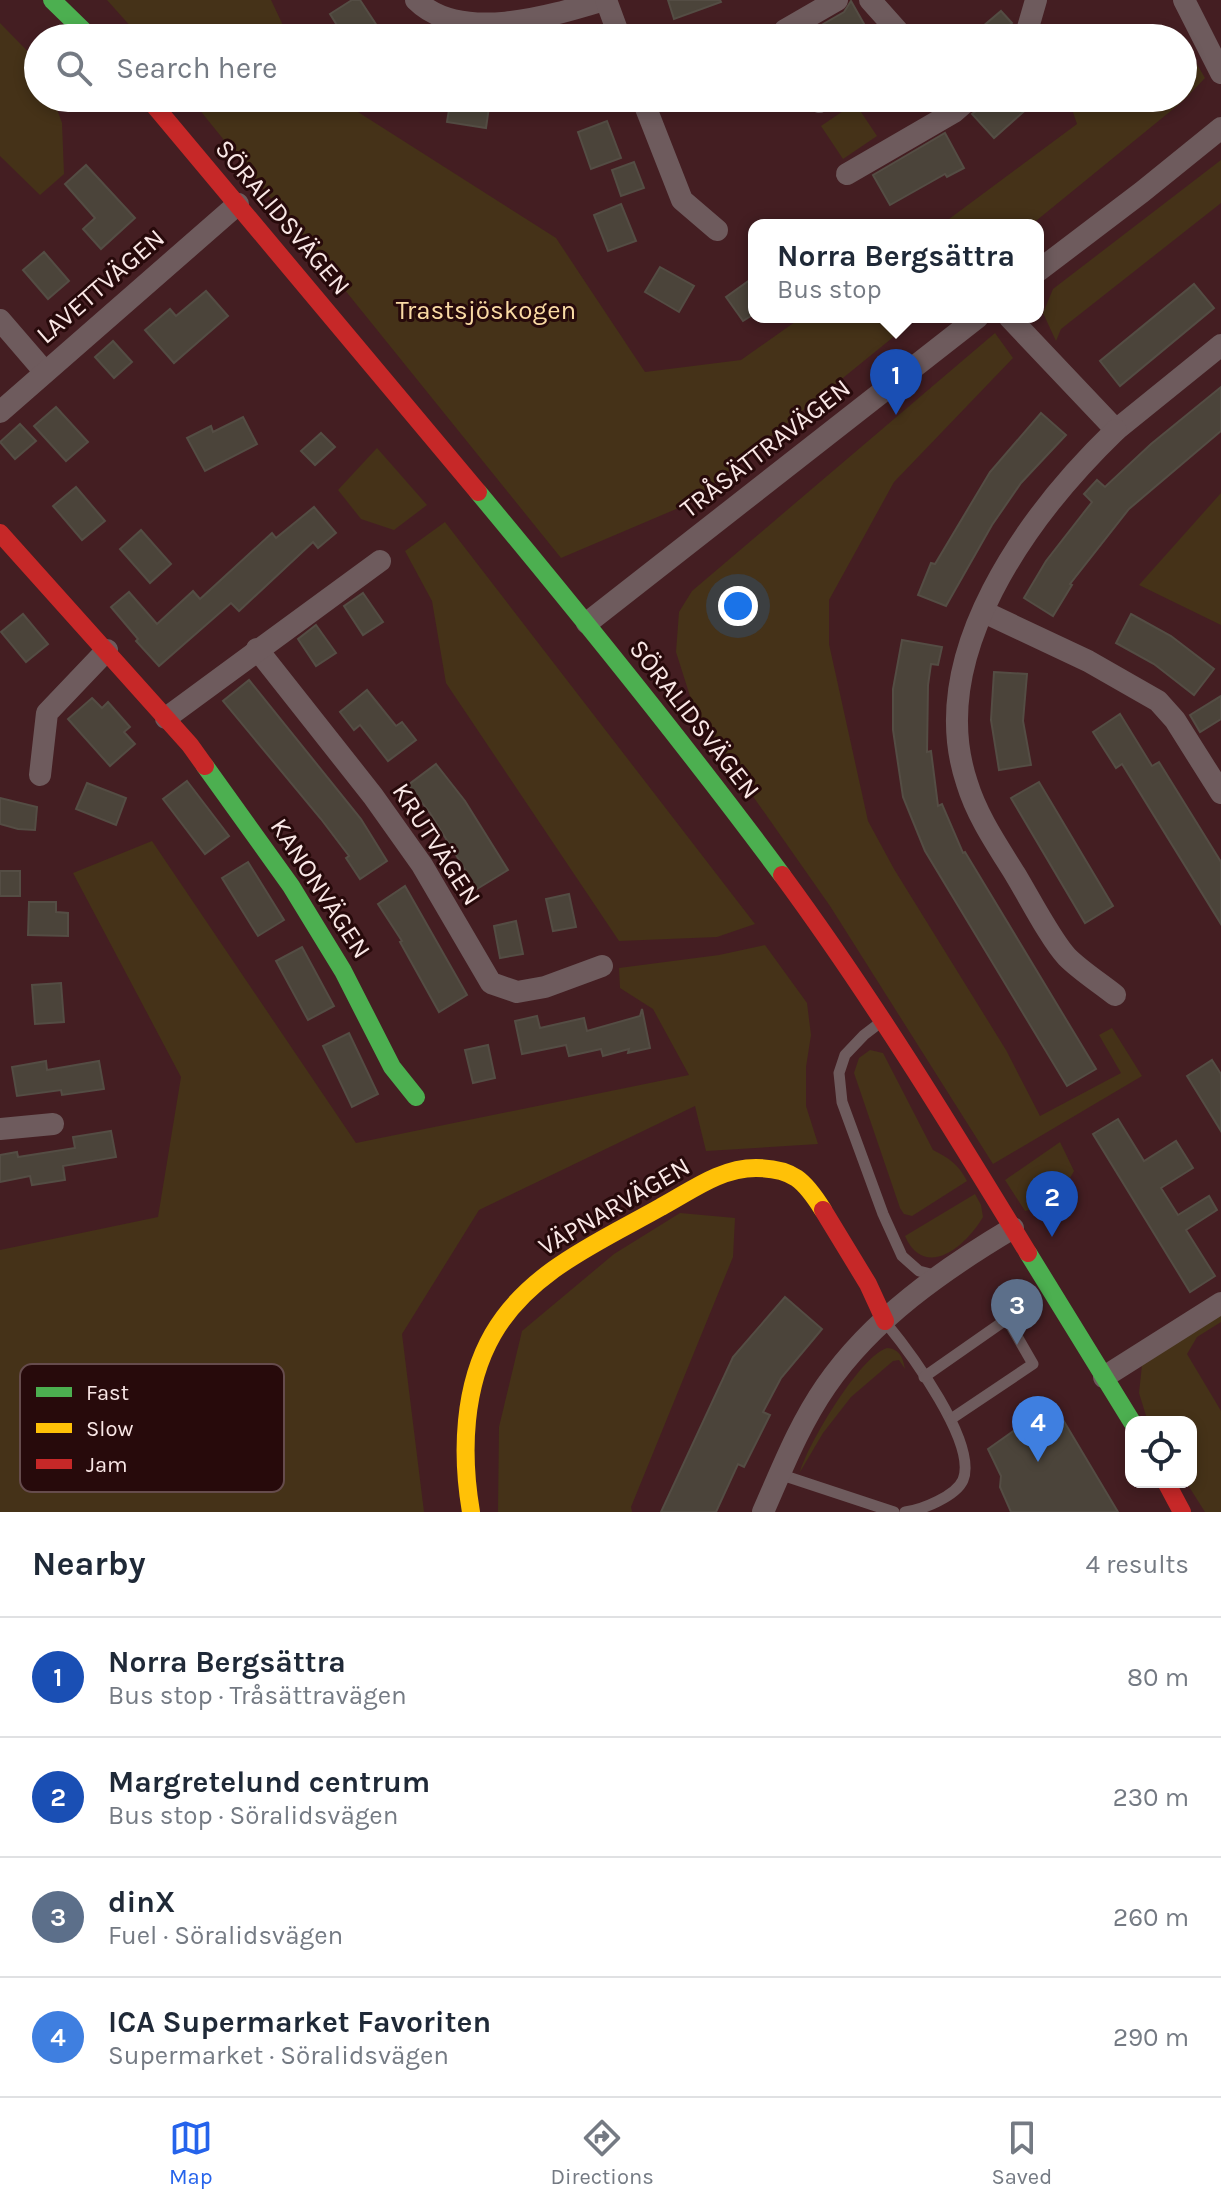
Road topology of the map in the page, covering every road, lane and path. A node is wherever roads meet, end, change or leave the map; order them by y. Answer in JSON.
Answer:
{"nodes":[{"id":1,"x":52,"y":0,"type":"edge"},
{"id":2,"x":416,"y":0,"type":"edge"},
{"id":3,"x":605,"y":0,"type":"edge"},
{"id":4,"x":837,"y":0,"type":"edge"},
{"id":5,"x":870,"y":0,"type":"edge"},
{"id":6,"x":1036,"y":0,"type":"edge"},
{"id":7,"x":1184,"y":0,"type":"edge"},
{"id":8,"x":77,"y":24,"type":"edge"},
{"id":9,"x":614,"y":24,"type":"edge"},
{"id":10,"x":795,"y":24,"type":"edge"},
{"id":11,"x":891,"y":24,"type":"edge"},
{"id":12,"x":1029,"y":24,"type":"edge"},
{"id":13,"x":1196,"y":24,"type":"edge"},
{"id":14,"x":1197,"y":26,"type":"edge"},
{"id":15,"x":1221,"y":73,"type":"edge"},
{"id":16,"x":160,"y":112,"type":"edge"},
{"id":17,"x":647,"y":112,"type":"edge"},
{"id":18,"x":954,"y":112,"type":"edge"},
{"id":19,"x":1221,"y":128,"type":"edge"},
{"id":20,"x":847,"y":174,"type":"dead end"},
{"id":21,"x":238,"y":204,"type":"junction"},
{"id":22,"x":717,"y":230,"type":"dead end"},
{"id":23,"x":1044,"y":266,"type":"edge"},
{"id":24,"x":0,"y":320,"type":"edge"},
{"id":25,"x":970,"y":323,"type":"edge"},
{"id":26,"x":1015,"y":323,"type":"edge"},
{"id":27,"x":1221,"y":345,"type":"edge"},
{"id":28,"x":44,"y":371,"type":"junction"},
{"id":29,"x":0,"y":412,"type":"edge"},
{"id":30,"x":1116,"y":430,"type":"junction"},
{"id":31,"x":0,"y":533,"type":"edge"},
{"id":32,"x":380,"y":561,"type":"dead end"},
{"id":33,"x":984,"y":612,"type":"junction"},
{"id":34,"x":587,"y":623,"type":"junction"},
{"id":35,"x":257,"y":649,"type":"junction"},
{"id":36,"x":107,"y":650,"type":"junction"},
{"id":37,"x":166,"y":718,"type":"junction"},
{"id":38,"x":40,"y":775,"type":"dead end"},
{"id":39,"x":1221,"y":793,"type":"edge"},
{"id":40,"x":602,"y":966,"type":"dead end"},
{"id":41,"x":1115,"y":995,"type":"dead end"},
{"id":42,"x":882,"y":1022,"type":"junction"},
{"id":43,"x":416,"y":1097,"type":"dead end"},
{"id":44,"x":53,"y":1124,"type":"dead end"},
{"id":45,"x":0,"y":1129,"type":"edge"},
{"id":46,"x":1013,"y":1228,"type":"junction"},
{"id":47,"x":938,"y":1276,"type":"junction"},
{"id":48,"x":1221,"y":1303,"type":"edge"},
{"id":49,"x":885,"y":1321,"type":"junction"},
{"id":50,"x":924,"y":1377,"type":"junction"},
{"id":51,"x":1104,"y":1377,"type":"junction"},
{"id":52,"x":1128,"y":1416,"type":"edge"},
{"id":53,"x":951,"y":1419,"type":"junction"},
{"id":54,"x":779,"y":1474,"type":"junction"},
{"id":55,"x":1169,"y":1488,"type":"edge"},
{"id":56,"x":471,"y":1512,"type":"edge"},
{"id":57,"x":763,"y":1512,"type":"edge"},
{"id":58,"x":894,"y":1512,"type":"edge"},
{"id":59,"x":905,"y":1512,"type":"edge"},
{"id":60,"x":1182,"y":1512,"type":"edge"}],
"edges":[{"from":1,"to":8,"type":"street"},
{"from":2,"to":3,"type":"street"},
{"from":3,"to":9,"type":"street"},
{"from":4,"to":10,"type":"street"},
{"from":5,"to":11,"type":"street"},
{"from":6,"to":12,"type":"street"},
{"from":7,"to":13,"type":"street"},
{"from":14,"to":15,"type":"street"},
{"from":16,"to":21,"type":"street","name":"SÖRALIDSVÄGEN"},
{"from":17,"to":22,"type":"street"},
{"from":18,"to":20,"type":"street"},
{"from":19,"to":23,"type":"street"},
{"from":21,"to":28,"type":"street","name":"LAVETTVÄGEN"},
{"from":21,"to":34,"type":"street","name":"SÖRALIDSVÄGEN"},
{"from":24,"to":28,"type":"street"},
{"from":25,"to":34,"type":"street","name":"TRÅSÄTTRAVÄGEN"},
{"from":26,"to":30,"type":"street"},
{"from":27,"to":30,"type":"street"},
{"from":28,"to":29,"type":"street","name":"LAVETTVÄGEN"},
{"from":30,"to":33,"type":"street"},
{"from":31,"to":36,"type":"street","name":"KANONVÄGEN"},
{"from":32,"to":35,"type":"street"},
{"from":33,"to":39,"type":"street"},
{"from":33,"to":41,"type":"street"},
{"from":34,"to":42,"type":"street","name":"SÖRALIDSVÄGEN"},
{"from":35,"to":37,"type":"street"},
{"from":35,"to":40,"type":"street","name":"KRUTVÄGEN"},
{"from":36,"to":37,"type":"street","name":"KANONVÄGEN"},
{"from":36,"to":38,"type":"street"},
{"from":37,"to":43,"type":"street","name":"KANONVÄGEN"},
{"from":42,"to":46,"type":"street","name":"SÖRALIDSVÄGEN"},
{"from":42,"to":47,"type":"lane"},
{"from":44,"to":45,"type":"street"},
{"from":46,"to":47,"type":"street"},
{"from":46,"to":51,"type":"street","name":"SÖRALIDSVÄGEN"},
{"from":47,"to":49,"type":"street"},
{"from":48,"to":51,"type":"street"},
{"from":49,"to":50,"type":"lane"},
{"from":49,"to":54,"type":"street"},
{"from":49,"to":56,"type":"street","name":"VÄPNARVÄGEN"},
{"from":50,"to":53,"type":"lane"},
{"from":50,"to":53,"type":"lane"},
{"from":51,"to":52,"type":"street","name":"SÖRALIDSVÄGEN"},
{"from":53,"to":59,"type":"lane"},
{"from":54,"to":57,"type":"street"},
{"from":54,"to":58,"type":"lane"},
{"from":55,"to":60,"type":"street"}]}
